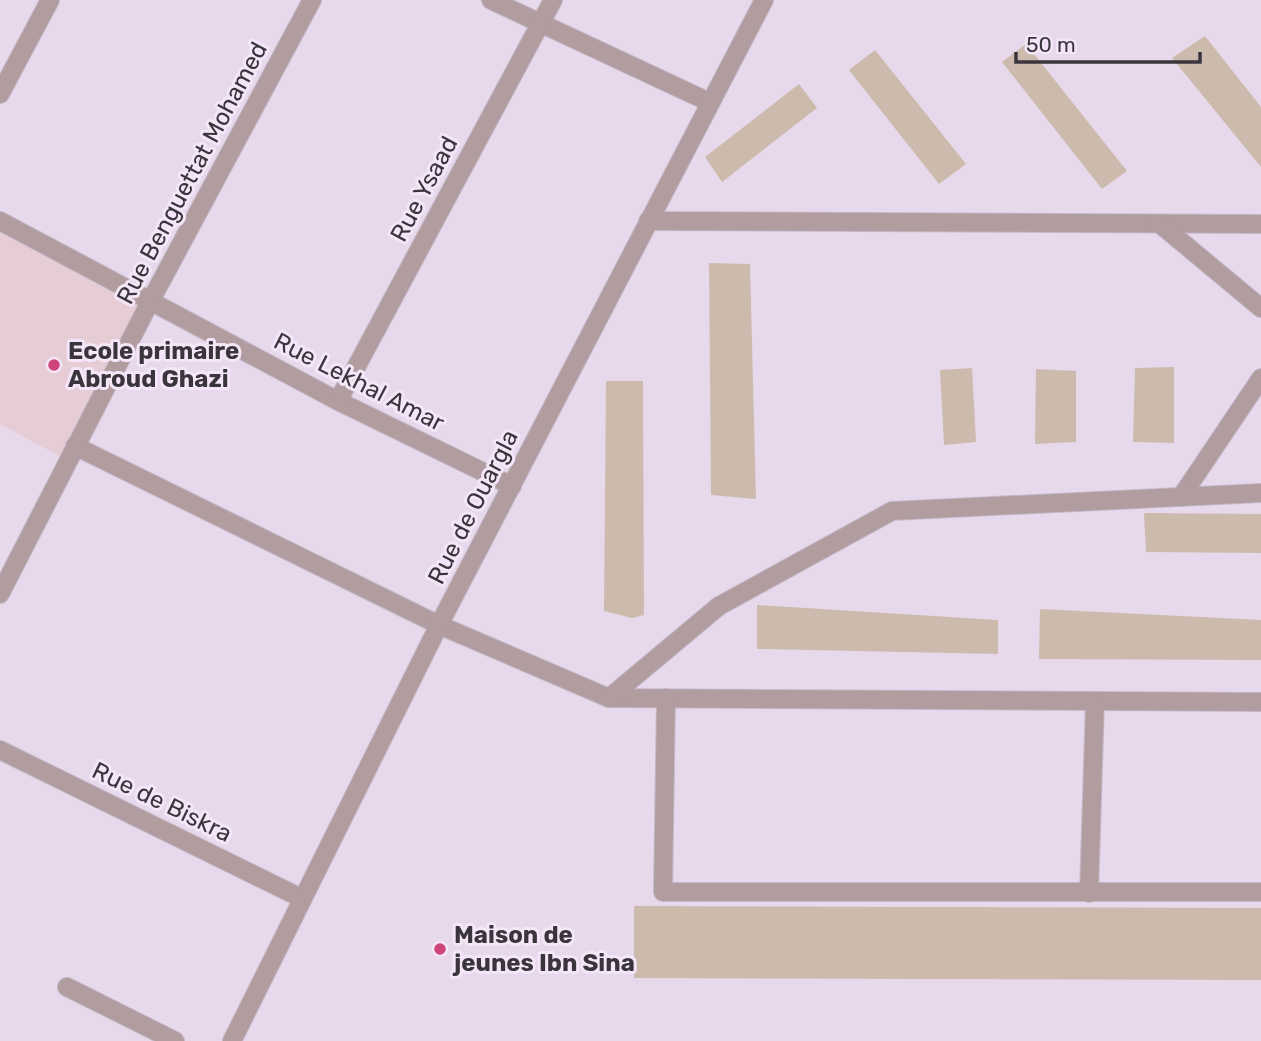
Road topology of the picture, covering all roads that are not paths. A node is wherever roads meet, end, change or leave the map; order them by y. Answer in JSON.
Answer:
{"nodes":[{"id":1,"x":50,"y":0,"type":"edge"},
{"id":2,"x":312,"y":0,"type":"edge"},
{"id":3,"x":491,"y":0,"type":"edge"},
{"id":4,"x":553,"y":0,"type":"edge"},
{"id":5,"x":764,"y":0,"type":"edge"},
{"id":6,"x":541,"y":24,"type":"junction"},
{"id":7,"x":0,"y":94,"type":"edge"},
{"id":8,"x":709,"y":102,"type":"junction"},
{"id":9,"x":0,"y":221,"type":"edge"},
{"id":10,"x":648,"y":221,"type":"junction"},
{"id":11,"x":1160,"y":224,"type":"junction"},
{"id":12,"x":1261,"y":224,"type":"edge"},
{"id":13,"x":151,"y":300,"type":"junction"},
{"id":14,"x":1261,"y":308,"type":"edge"},
{"id":15,"x":1261,"y":378,"type":"edge"},
{"id":16,"x":338,"y":401,"type":"junction"},
{"id":17,"x":75,"y":446,"type":"junction"},
{"id":18,"x":512,"y":486,"type":"junction"},
{"id":19,"x":1261,"y":494,"type":"edge"},
{"id":20,"x":1181,"y":497,"type":"junction"},
{"id":21,"x":0,"y":594,"type":"edge"},
{"id":22,"x":439,"y":625,"type":"junction"},
{"id":23,"x":609,"y":698,"type":"junction"},
{"id":24,"x":666,"y":698,"type":"junction"},
{"id":25,"x":1096,"y":701,"type":"junction"},
{"id":26,"x":1261,"y":702,"type":"edge"},
{"id":27,"x":0,"y":750,"type":"edge"},
{"id":28,"x":1261,"y":892,"type":"edge"},
{"id":29,"x":1089,"y":893,"type":"junction"},
{"id":30,"x":302,"y":898,"type":"junction"},
{"id":31,"x":67,"y":987,"type":"dead end"},
{"id":32,"x":175,"y":1041,"type":"edge"},
{"id":33,"x":232,"y":1041,"type":"edge"}],
"edges":[{"from":1,"to":7,"type":"street"},
{"from":2,"to":13,"type":"street","name":"Rue Benguettat Mohamed"},
{"from":3,"to":6,"type":"street"},
{"from":4,"to":6,"type":"street","name":"Rue Ysaad"},
{"from":5,"to":8,"type":"street","name":"Rue de Ouargla"},
{"from":6,"to":8,"type":"street"},
{"from":6,"to":16,"type":"street","name":"Rue Ysaad"},
{"from":8,"to":10,"type":"street","name":"Rue de Ouargla"},
{"from":9,"to":13,"type":"street","name":"Rue Lekhal Amar"},
{"from":10,"to":11,"type":"street"},
{"from":10,"to":18,"type":"street","name":"Rue de Ouargla"},
{"from":11,"to":12,"type":"street"},
{"from":11,"to":14,"type":"street"},
{"from":13,"to":16,"type":"street","name":"Rue Lekhal Amar"},
{"from":13,"to":17,"type":"street","name":"Rue Benguettat Mohamed"},
{"from":15,"to":20,"type":"street"},
{"from":16,"to":18,"type":"street","name":"Rue Lekhal Amar"},
{"from":17,"to":21,"type":"street","name":"Rue Benguettat Mohamed"},
{"from":17,"to":22,"type":"street"},
{"from":18,"to":22,"type":"street","name":"Rue de Ouargla"},
{"from":19,"to":20,"type":"street"},
{"from":20,"to":23,"type":"street"},
{"from":22,"to":23,"type":"street"},
{"from":22,"to":30,"type":"street","name":"Rue de Ouargla"},
{"from":23,"to":24,"type":"street"},
{"from":24,"to":25,"type":"street"},
{"from":24,"to":29,"type":"street"},
{"from":25,"to":26,"type":"street"},
{"from":25,"to":29,"type":"street"},
{"from":27,"to":30,"type":"street","name":"Rue de Biskra"},
{"from":28,"to":29,"type":"street"},
{"from":30,"to":33,"type":"street","name":"Rue de Ouargla"},
{"from":31,"to":32,"type":"street"}]}
